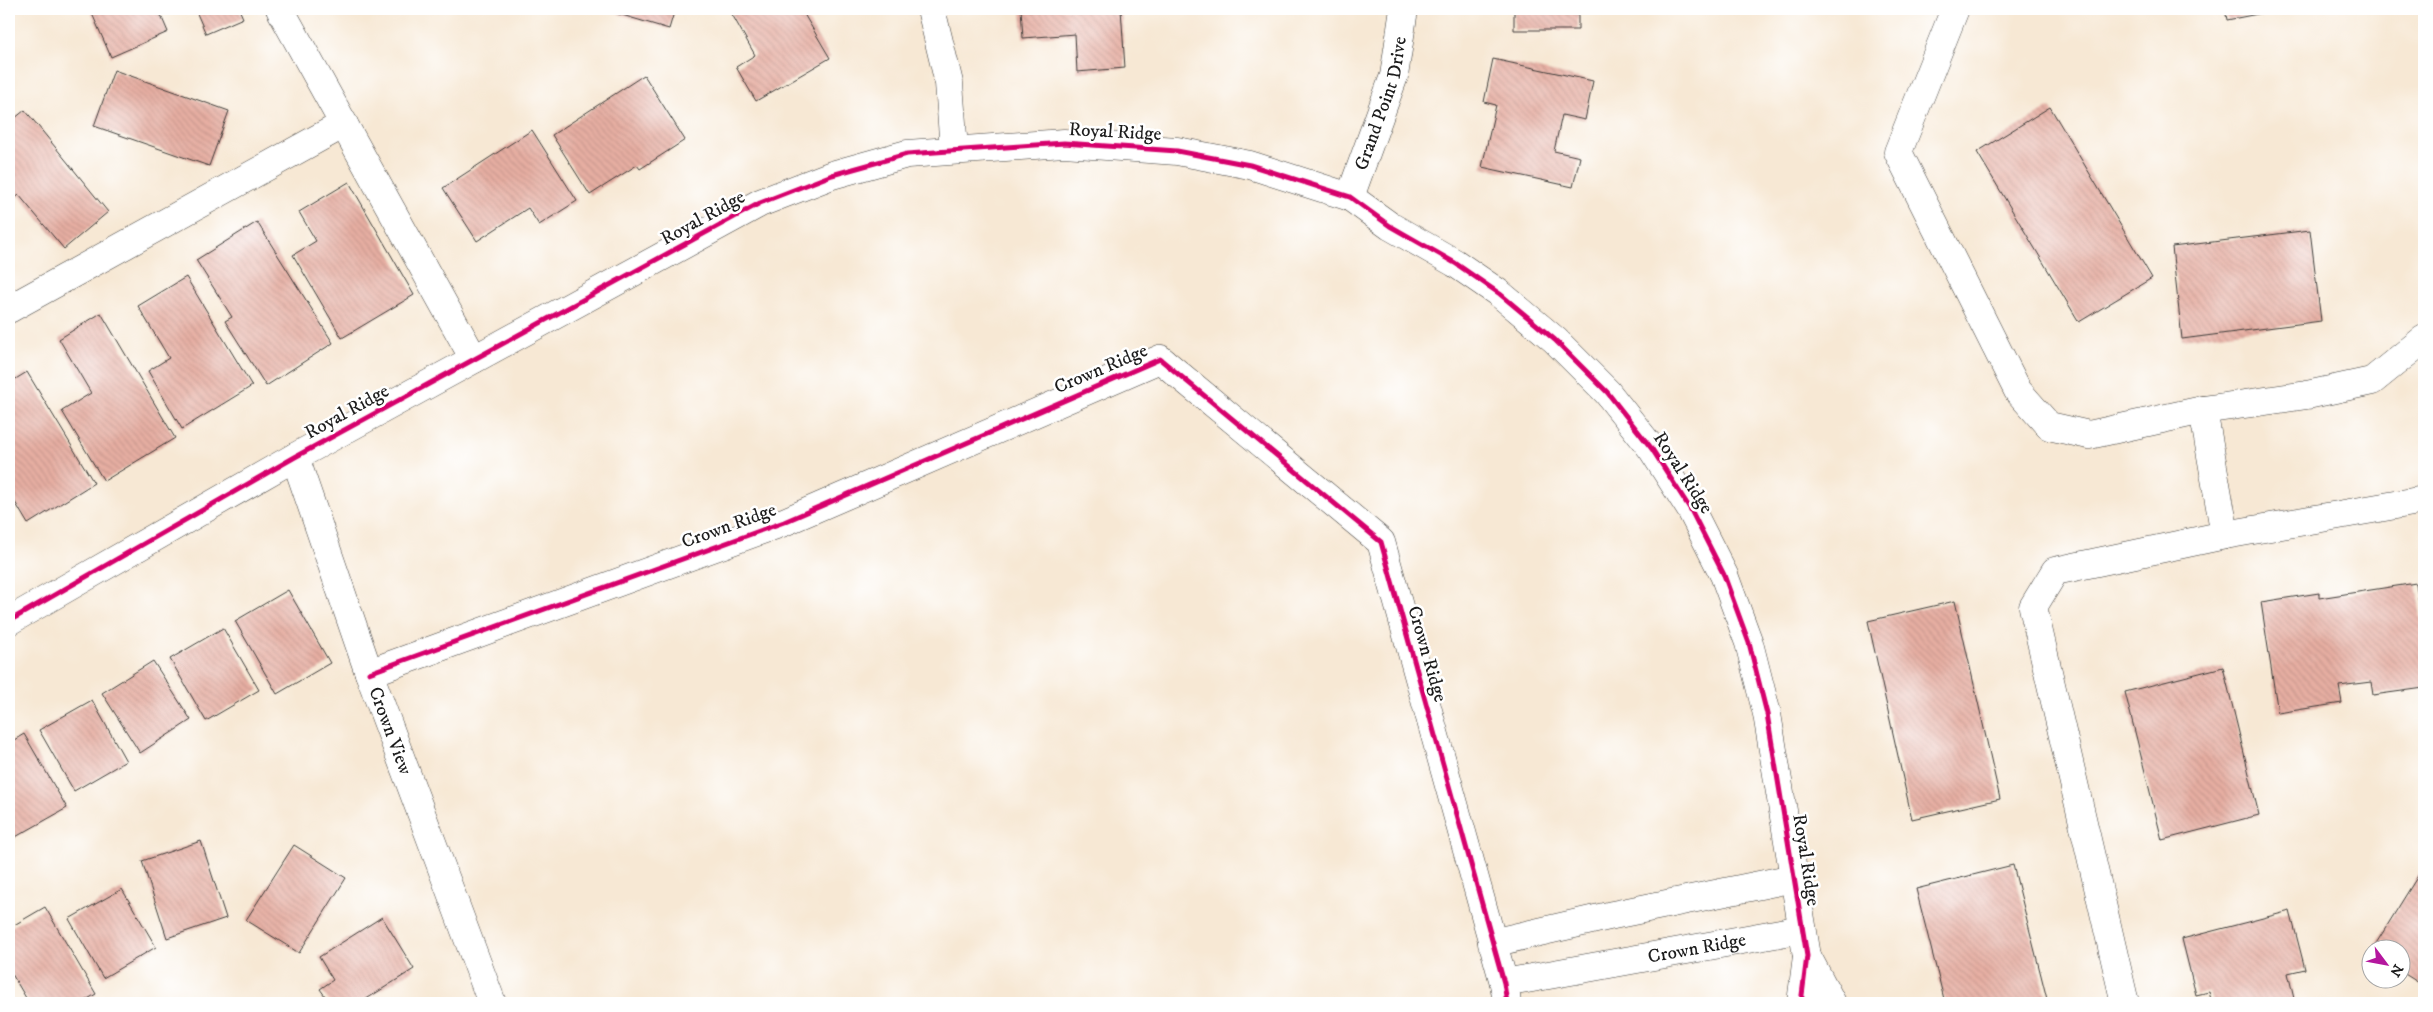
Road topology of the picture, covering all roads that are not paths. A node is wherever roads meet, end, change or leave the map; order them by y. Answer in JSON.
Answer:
{"nodes":[{"id":1,"x":280,"y":9,"type":"edge"},
{"id":2,"x":931,"y":9,"type":"edge"},
{"id":3,"x":1404,"y":9,"type":"edge"},
{"id":4,"x":1954,"y":9,"type":"edge"},
{"id":5,"x":344,"y":124,"type":"junction"},
{"id":6,"x":954,"y":150,"type":"junction"},
{"id":7,"x":1350,"y":197,"type":"junction"},
{"id":8,"x":9,"y":309,"type":"edge"},
{"id":9,"x":2424,"y":339,"type":"edge"},
{"id":10,"x":474,"y":359,"type":"junction"},
{"id":11,"x":2203,"y":410,"type":"junction"},
{"id":12,"x":295,"y":457,"type":"junction"},
{"id":13,"x":2424,"y":500,"type":"edge"},
{"id":14,"x":2225,"y":535,"type":"junction"},
{"id":15,"x":9,"y":621,"type":"edge"},
{"id":16,"x":370,"y":673,"type":"junction"},
{"id":17,"x":1794,"y":878,"type":"junction"},
{"id":18,"x":1802,"y":928,"type":"junction"},
{"id":19,"x":1492,"y":943,"type":"junction"},
{"id":20,"x":1807,"y":956,"type":"junction"},
{"id":21,"x":1506,"y":993,"type":"edge"},
{"id":22,"x":492,"y":1003,"type":"edge"},
{"id":23,"x":1801,"y":1003,"type":"edge"},
{"id":24,"x":1832,"y":1003,"type":"edge"},
{"id":25,"x":2125,"y":1003,"type":"edge"}],
"edges":[{"from":1,"to":5,"type":"street"},
{"from":2,"to":6,"type":"street"},
{"from":3,"to":7,"type":"street","name":"Grand Point Drive"},
{"from":4,"to":11,"type":"street"},
{"from":5,"to":8,"type":"street"},
{"from":5,"to":10,"type":"street"},
{"from":6,"to":7,"type":"street","name":"Royal Ridge"},
{"from":6,"to":10,"type":"street","name":"Royal Ridge"},
{"from":7,"to":17,"type":"street","name":"Royal Ridge"},
{"from":9,"to":11,"type":"street"},
{"from":10,"to":12,"type":"street","name":"Royal Ridge"},
{"from":11,"to":14,"type":"street"},
{"from":12,"to":15,"type":"street","name":"Royal Ridge"},
{"from":12,"to":16,"type":"street","name":"Crown View"},
{"from":13,"to":14,"type":"street"},
{"from":14,"to":25,"type":"street"},
{"from":16,"to":19,"type":"street","name":"Crown Ridge"},
{"from":16,"to":22,"type":"street","name":"Crown View"},
{"from":17,"to":18,"type":"street","name":"Royal Ridge"},
{"from":17,"to":19,"type":"street"},
{"from":18,"to":20,"type":"street","name":"Royal Ridge"},
{"from":18,"to":21,"type":"street","name":"Crown Ridge"},
{"from":19,"to":21,"type":"street","name":"Crown Ridge"},
{"from":20,"to":23,"type":"street","name":"Royal Ridge"},
{"from":20,"to":24,"type":"street","name":"Royal Ridge"}]}
